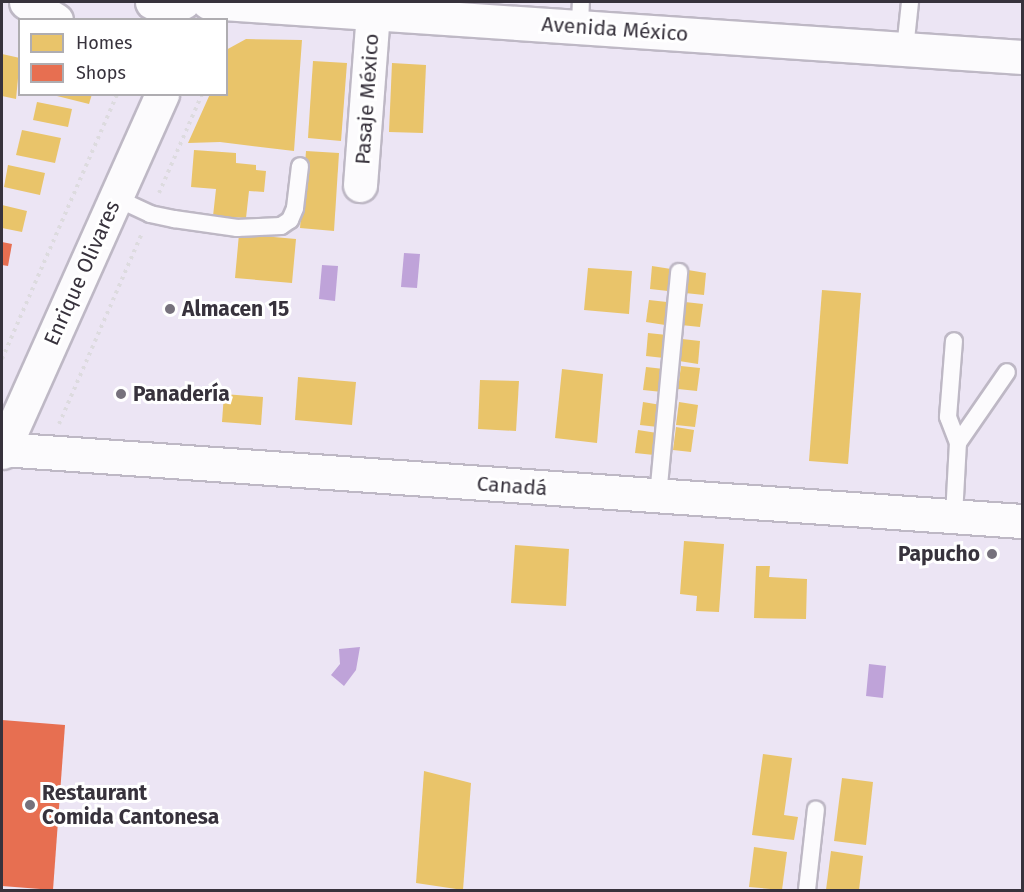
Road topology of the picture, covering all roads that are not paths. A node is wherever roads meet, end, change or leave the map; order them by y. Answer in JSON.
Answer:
{"nodes":[{"id":1,"x":26,"y":2,"type":"edge"},
{"id":2,"x":152,"y":2,"type":"edge"},
{"id":3,"x":183,"y":2,"type":"edge"},
{"id":4,"x":206,"y":2,"type":"edge"},
{"id":5,"x":910,"y":2,"type":"edge"},
{"id":6,"x":478,"y":10,"type":"edge"},
{"id":7,"x":373,"y":12,"type":"junction"},
{"id":8,"x":580,"y":14,"type":"edge"},
{"id":9,"x":53,"y":18,"type":"edge"},
{"id":10,"x":197,"y":18,"type":"edge"},
{"id":11,"x":905,"y":49,"type":"junction"},
{"id":12,"x":1023,"y":57,"type":"edge"},
{"id":13,"x":161,"y":96,"type":"edge"},
{"id":14,"x":300,"y":166,"type":"dead end"},
{"id":15,"x":360,"y":185,"type":"dead end"},
{"id":16,"x":116,"y":198,"type":"junction"},
{"id":17,"x":679,"y":273,"type":"dead end"},
{"id":18,"x":954,"y":341,"type":"dead end"},
{"id":19,"x":1007,"y":372,"type":"dead end"},
{"id":20,"x":958,"y":443,"type":"junction"},
{"id":21,"x":2,"y":451,"type":"edge"},
{"id":22,"x":658,"y":496,"type":"junction"},
{"id":23,"x":954,"y":516,"type":"junction"},
{"id":24,"x":1023,"y":521,"type":"edge"},
{"id":25,"x":816,"y":809,"type":"dead end"},
{"id":26,"x":807,"y":891,"type":"edge"}],
"edges":[{"from":1,"to":9,"type":"street"},
{"from":2,"to":3,"type":"street"},
{"from":4,"to":7,"type":"street","name":"Avenida México"},
{"from":4,"to":10,"type":"street"},
{"from":5,"to":11,"type":"lane"},
{"from":6,"to":7,"type":"street","name":"Avenida México"},
{"from":6,"to":8,"type":"street","name":"Avenida México"},
{"from":7,"to":15,"type":"street","name":"Pasaje México"},
{"from":8,"to":11,"type":"street","name":"Avenida México"},
{"from":11,"to":12,"type":"street","name":"Avenida México"},
{"from":13,"to":16,"type":"street","name":"Enrique Olivares"},
{"from":14,"to":16,"type":"lane"},
{"from":16,"to":21,"type":"street","name":"Enrique Olivares"},
{"from":17,"to":22,"type":"lane"},
{"from":18,"to":20,"type":"lane"},
{"from":19,"to":20,"type":"lane"},
{"from":20,"to":23,"type":"lane"},
{"from":21,"to":22,"type":"street","name":"Canadá"},
{"from":22,"to":23,"type":"street","name":"Canadá"},
{"from":23,"to":24,"type":"street","name":"Canadá"},
{"from":25,"to":26,"type":"lane"}]}
